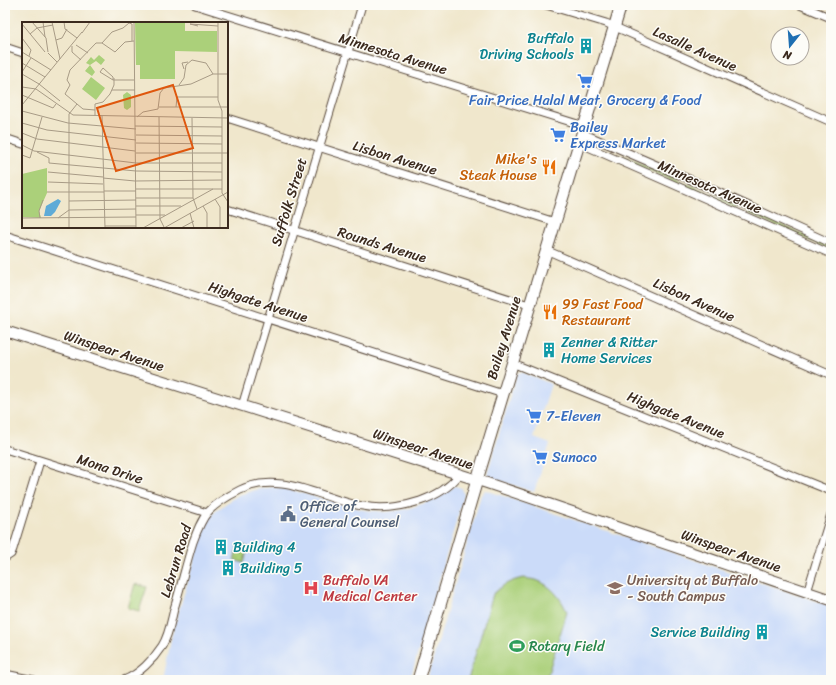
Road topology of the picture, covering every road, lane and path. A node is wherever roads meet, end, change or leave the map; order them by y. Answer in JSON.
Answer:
{"nodes":[{"id":1,"x":195,"y":5,"type":"edge"},
{"id":2,"x":362,"y":5,"type":"edge"},
{"id":3,"x":546,"y":5,"type":"edge"},
{"id":4,"x":621,"y":5,"type":"edge"},
{"id":5,"x":800,"y":5,"type":"edge"},
{"id":6,"x":831,"y":18,"type":"edge"},
{"id":7,"x":614,"y":27,"type":"junction"},
{"id":8,"x":5,"y":47,"type":"edge"},
{"id":9,"x":22,"y":53,"type":"edge"},
{"id":10,"x":348,"y":53,"type":"junction"},
{"id":11,"x":228,"y":118,"type":"edge"},
{"id":12,"x":831,"y":122,"type":"edge"},
{"id":13,"x":581,"y":134,"type":"junction"},
{"id":14,"x":5,"y":138,"type":"edge"},
{"id":15,"x":22,"y":144,"type":"edge"},
{"id":16,"x":319,"y":148,"type":"junction"},
{"id":17,"x":744,"y":204,"type":"junction"},
{"id":18,"x":228,"y":209,"type":"edge"},
{"id":19,"x":739,"y":214,"type":"junction"},
{"id":20,"x":555,"y":222,"type":"junction"},
{"id":21,"x":294,"y":231,"type":"junction"},
{"id":22,"x":5,"y":235,"type":"edge"},
{"id":23,"x":831,"y":243,"type":"edge"},
{"id":24,"x":546,"y":250,"type":"junction"},
{"id":25,"x":831,"y":254,"type":"edge"},
{"id":26,"x":530,"y":305,"type":"junction"},
{"id":27,"x":268,"y":319,"type":"junction"},
{"id":28,"x":5,"y":331,"type":"edge"},
{"id":29,"x":512,"y":363,"type":"junction"},
{"id":30,"x":831,"y":375,"type":"edge"},
{"id":31,"x":503,"y":394,"type":"junction"},
{"id":32,"x":242,"y":406,"type":"junction"},
{"id":33,"x":5,"y":449,"type":"edge"},
{"id":34,"x":40,"y":461,"type":"junction"},
{"id":35,"x":459,"y":475,"type":"junction"},
{"id":36,"x":476,"y":480,"type":"junction"},
{"id":37,"x":831,"y":491,"type":"edge"},
{"id":38,"x":207,"y":513,"type":"junction"},
{"id":39,"x":831,"y":514,"type":"edge"},
{"id":40,"x":5,"y":558,"type":"edge"},
{"id":41,"x":807,"y":592,"type":"junction"},
{"id":42,"x":831,"y":600,"type":"edge"},
{"id":43,"x":5,"y":674,"type":"edge"},
{"id":44,"x":34,"y":680,"type":"edge"},
{"id":45,"x":124,"y":680,"type":"edge"},
{"id":46,"x":418,"y":680,"type":"edge"}],
"edges":[{"from":1,"to":10,"type":"street","name":"Minnesota Avenue"},
{"from":2,"to":10,"type":"street","name":"Suffolk Street"},
{"from":3,"to":7,"type":"street","name":"Lasalle Avenue"},
{"from":4,"to":7,"type":"main road","name":"Bailey Avenue"},
{"from":5,"to":6,"type":"street"},
{"from":7,"to":12,"type":"street","name":"Lasalle Avenue"},
{"from":7,"to":13,"type":"main road","name":"Bailey Avenue"},
{"from":8,"to":9,"type":"street"},
{"from":10,"to":13,"type":"street","name":"Minnesota Avenue"},
{"from":10,"to":16,"type":"street","name":"Suffolk Street"},
{"from":11,"to":16,"type":"street","name":"Lisbon Avenue"},
{"from":13,"to":17,"type":"street","name":"Minnesota Avenue"},
{"from":13,"to":19,"type":"street","name":"Minnesota Avenue"},
{"from":13,"to":20,"type":"main road","name":"Bailey Avenue"},
{"from":14,"to":15,"type":"street"},
{"from":16,"to":20,"type":"street","name":"Lisbon Avenue"},
{"from":16,"to":21,"type":"street","name":"Suffolk Street"},
{"from":17,"to":19,"type":"street"},
{"from":17,"to":23,"type":"street","name":"Minnesota Avenue"},
{"from":18,"to":21,"type":"street","name":"Rounds Avenue"},
{"from":19,"to":25,"type":"street","name":"Minnesota Avenue"},
{"from":20,"to":24,"type":"main road","name":"Bailey Avenue"},
{"from":21,"to":26,"type":"street","name":"Rounds Avenue"},
{"from":21,"to":27,"type":"street","name":"Suffolk Street"},
{"from":22,"to":27,"type":"street","name":"Highgate Avenue"},
{"from":24,"to":26,"type":"main road","name":"Bailey Avenue"},
{"from":24,"to":30,"type":"street","name":"Lisbon Avenue"},
{"from":26,"to":29,"type":"main road","name":"Bailey Avenue"},
{"from":27,"to":31,"type":"street","name":"Highgate Avenue"},
{"from":27,"to":32,"type":"street","name":"Suffolk Street"},
{"from":28,"to":32,"type":"street","name":"Winspear Avenue"},
{"from":29,"to":31,"type":"main road","name":"Bailey Avenue"},
{"from":29,"to":37,"type":"street","name":"Highgate Avenue"},
{"from":31,"to":36,"type":"main road","name":"Bailey Avenue"},
{"from":32,"to":35,"type":"street","name":"Winspear Avenue"},
{"from":33,"to":34,"type":"street","name":"Mona Drive"},
{"from":34,"to":38,"type":"street","name":"Mona Drive"},
{"from":34,"to":40,"type":"street"},
{"from":35,"to":36,"type":"street","name":"Winspear Avenue"},
{"from":35,"to":38,"type":"street","name":"Lebrun Road"},
{"from":36,"to":41,"type":"street","name":"Winspear Avenue"},
{"from":36,"to":46,"type":"main road","name":"Bailey Avenue"},
{"from":38,"to":45,"type":"street","name":"Lebrun Road"},
{"from":39,"to":41,"type":"street"},
{"from":41,"to":42,"type":"street","name":"Winspear Avenue"},
{"from":43,"to":44,"type":"street"}]}
